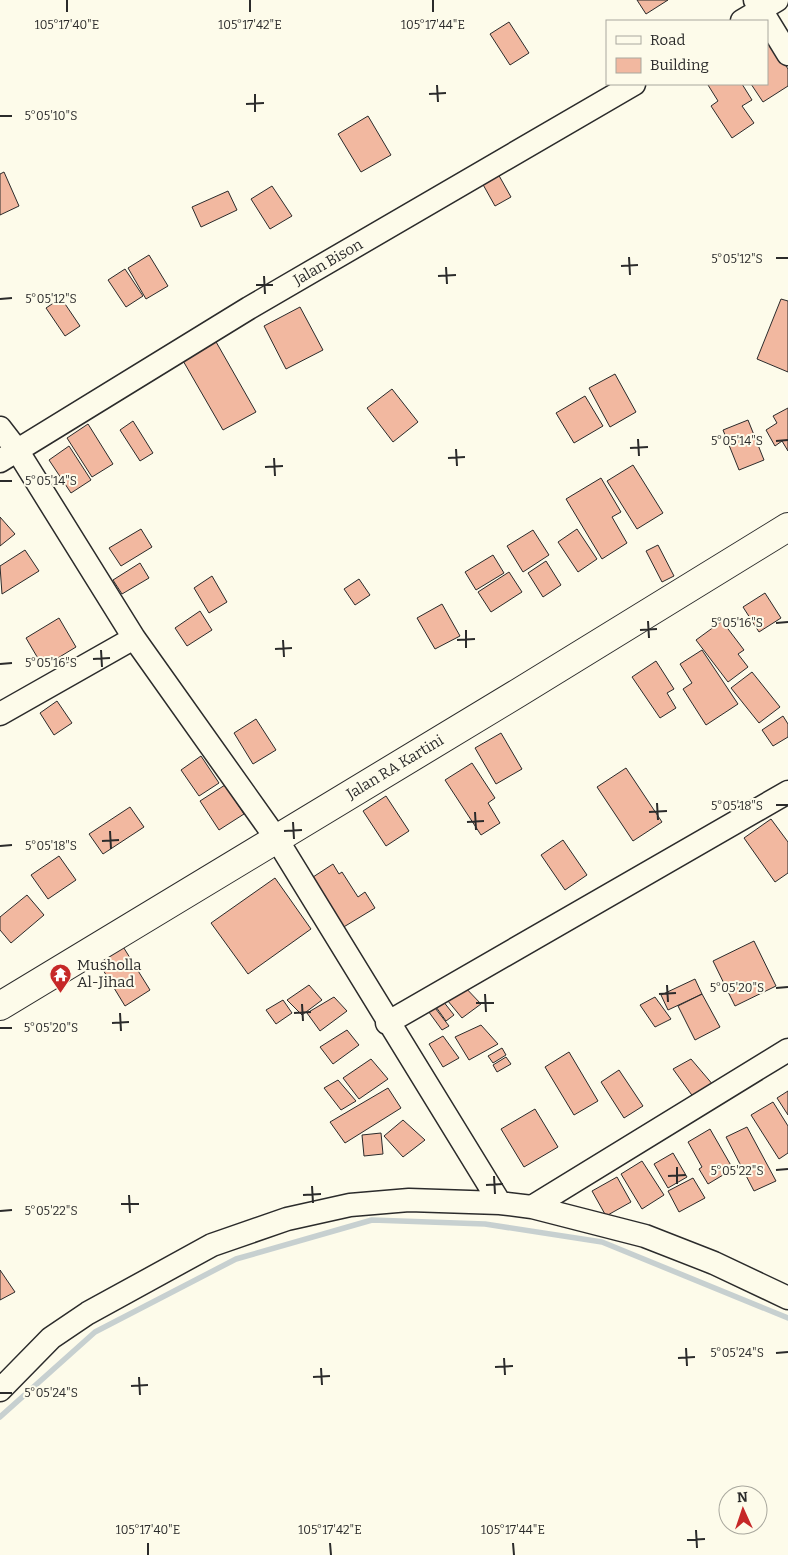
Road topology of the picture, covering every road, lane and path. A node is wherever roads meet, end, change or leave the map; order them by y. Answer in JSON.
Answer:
{"nodes":[{"id":1,"x":765,"y":3,"type":"edge"},
{"id":2,"x":743,"y":20,"type":"edge"},
{"id":3,"x":788,"y":54,"type":"edge"},
{"id":4,"x":632,"y":85,"type":"edge"},
{"id":5,"x":0,"y":428,"type":"edge"},
{"id":6,"x":9,"y":456,"type":"edge"},
{"id":7,"x":788,"y":527,"type":"edge"},
{"id":8,"x":134,"y":638,"type":"junction"},
{"id":9,"x":0,"y":714,"type":"edge"},
{"id":10,"x":788,"y":792,"type":"edge"},
{"id":11,"x":276,"y":838,"type":"junction"},
{"id":12,"x":0,"y":1006,"type":"edge"},
{"id":13,"x":387,"y":1023,"type":"junction"},
{"id":14,"x":788,"y":1050,"type":"edge"},
{"id":15,"x":500,"y":1203,"type":"junction"},
{"id":16,"x":532,"y":1207,"type":"junction"},
{"id":17,"x":788,"y":1298,"type":"edge"},
{"id":18,"x":0,"y":1390,"type":"edge"}],
"edges":[{"from":1,"to":2,"type":"street"},
{"from":1,"to":3,"type":"street"},
{"from":4,"to":6,"type":"street","name":"Jalan Bison"},
{"from":5,"to":6,"type":"street"},
{"from":6,"to":8,"type":"street"},
{"from":7,"to":11,"type":"main road","name":"Jalan RA Kartini"},
{"from":8,"to":9,"type":"street"},
{"from":8,"to":11,"type":"street"},
{"from":10,"to":13,"type":"street"},
{"from":11,"to":12,"type":"main road","name":"Jalan RA Kartini"},
{"from":11,"to":13,"type":"street"},
{"from":13,"to":15,"type":"street"},
{"from":14,"to":16,"type":"street"},
{"from":15,"to":16,"type":"street"},
{"from":15,"to":18,"type":"street"},
{"from":16,"to":17,"type":"street"}]}
